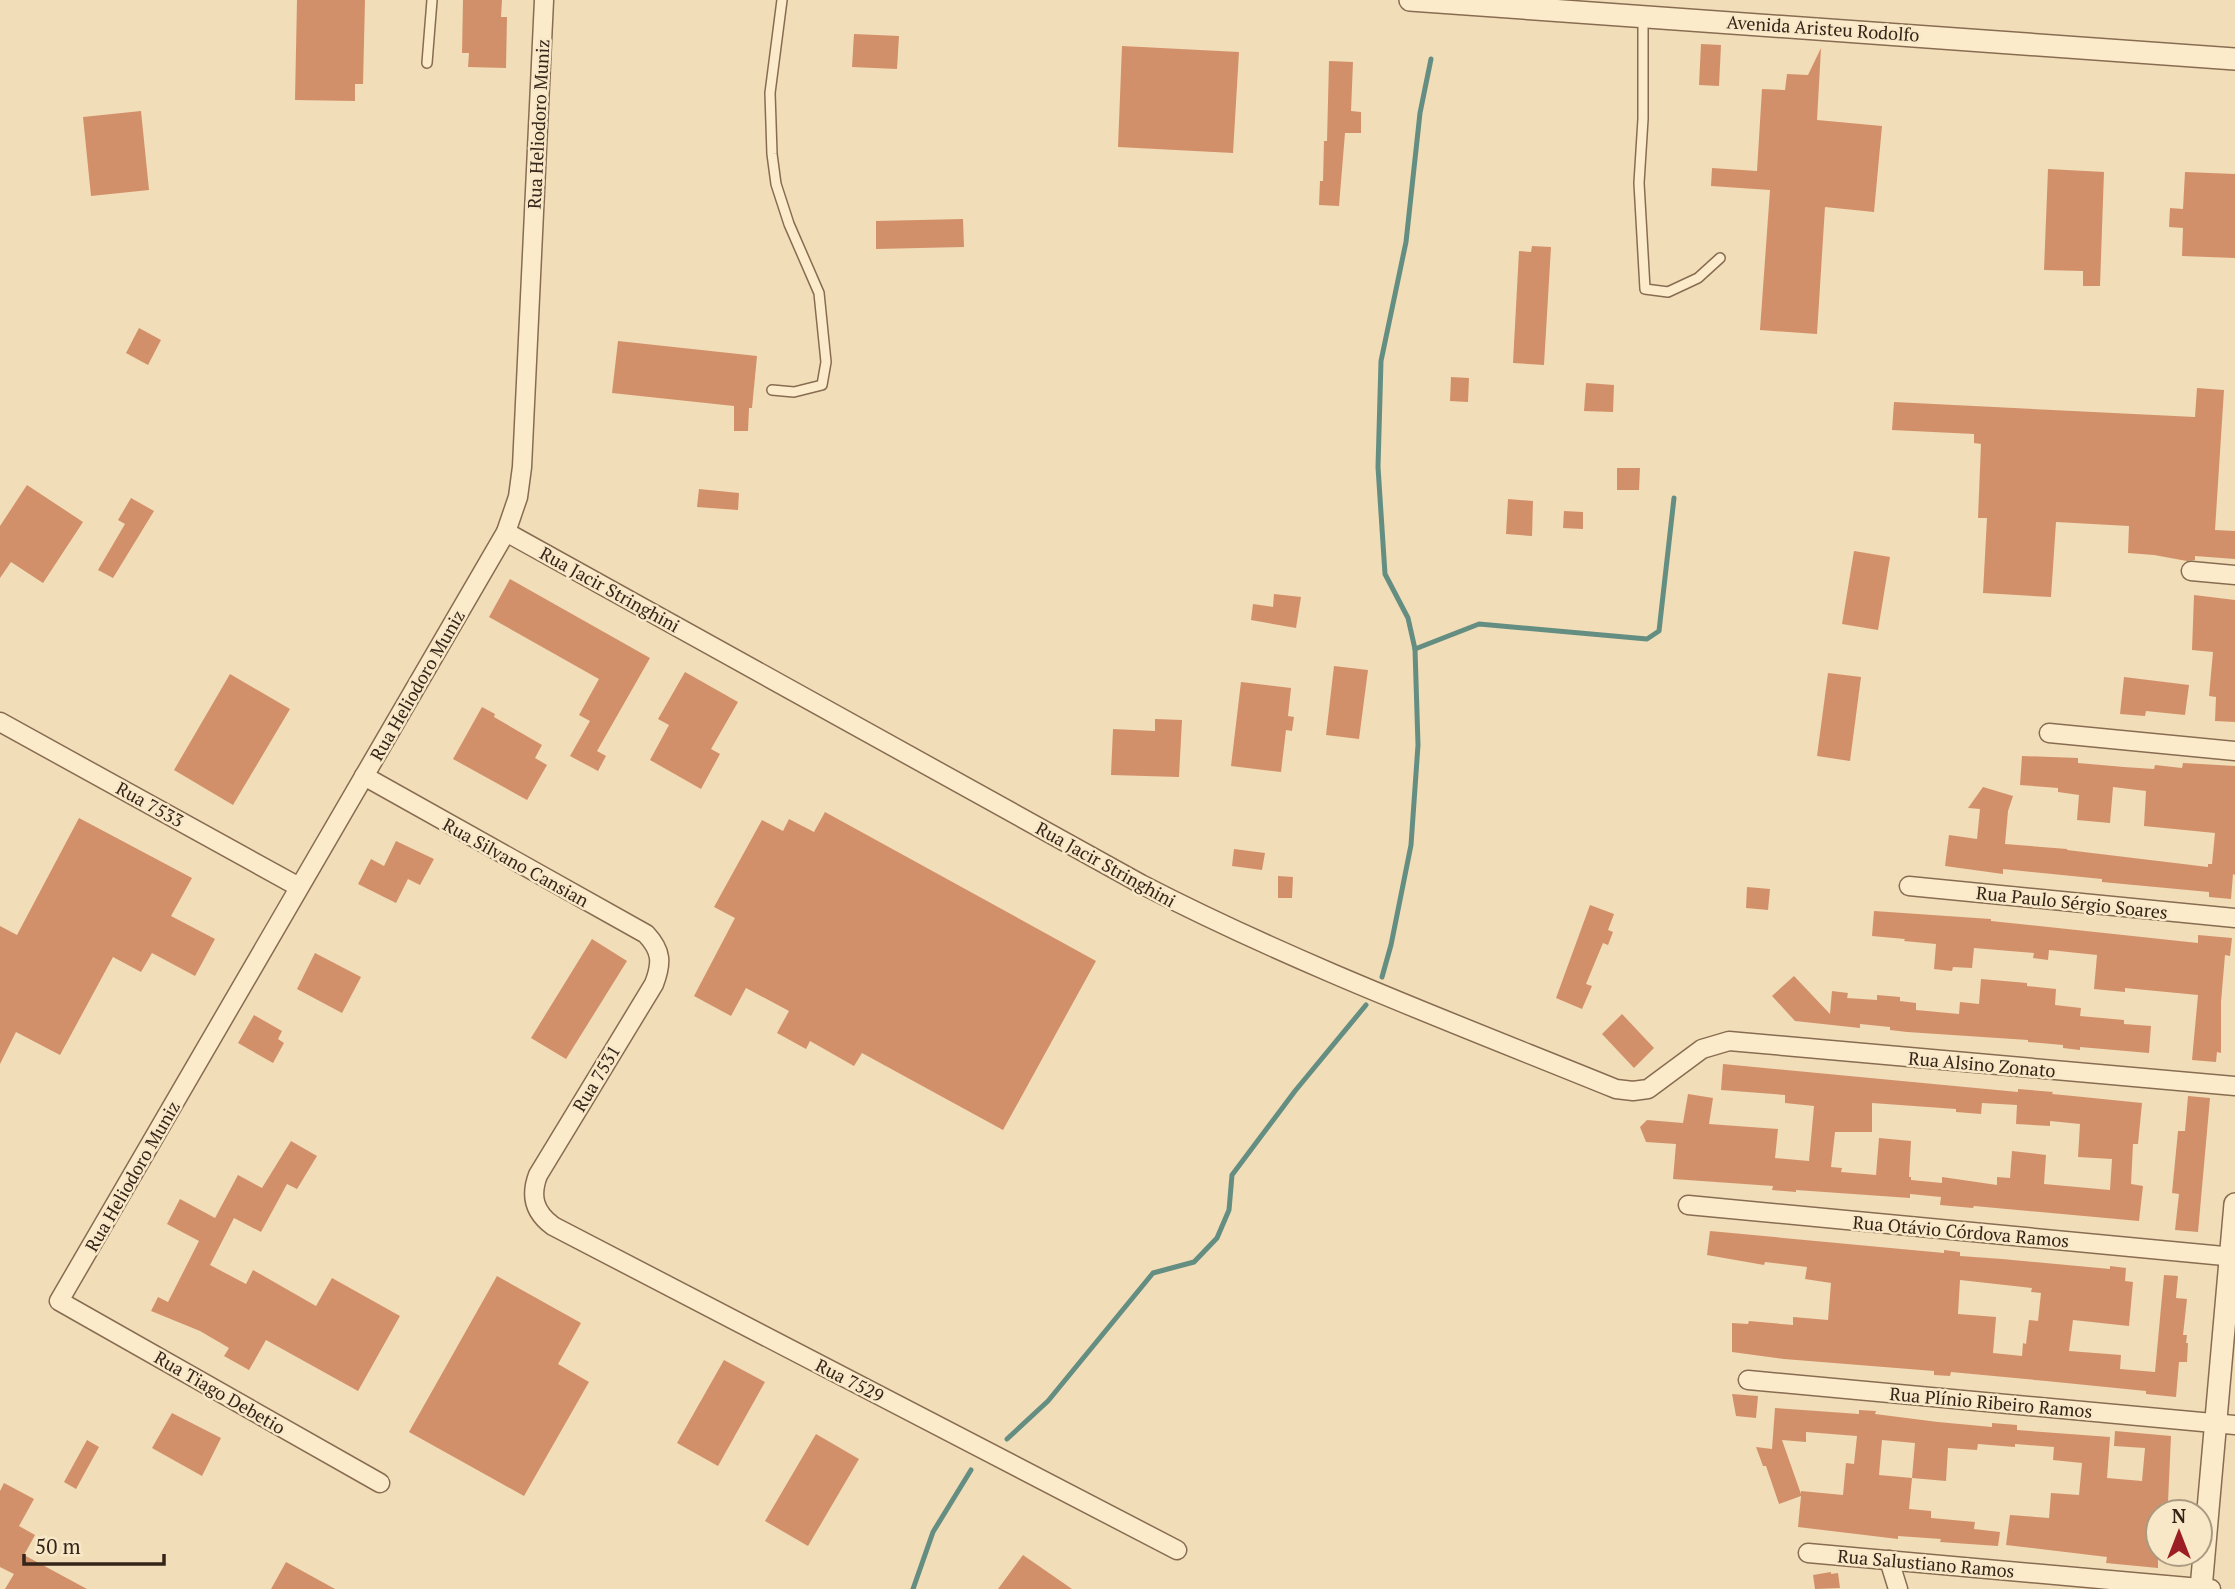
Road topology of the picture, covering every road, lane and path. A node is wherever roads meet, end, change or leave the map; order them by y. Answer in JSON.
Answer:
{"nodes":[{"id":1,"x":432,"y":0,"type":"edge"},
{"id":2,"x":544,"y":0,"type":"edge"},
{"id":3,"x":782,"y":0,"type":"edge"},
{"id":4,"x":1410,"y":0,"type":"edge"},
{"id":5,"x":1423,"y":0,"type":"edge"},
{"id":6,"x":1643,"y":16,"type":"junction"},
{"id":7,"x":2235,"y":59,"type":"edge"},
{"id":8,"x":427,"y":63,"type":"dead end"},
{"id":9,"x":1720,"y":258,"type":"dead end"},
{"id":10,"x":772,"y":390,"type":"dead end"},
{"id":11,"x":506,"y":532,"type":"junction"},
{"id":12,"x":2192,"y":571,"type":"dead end"},
{"id":13,"x":2235,"y":575,"type":"edge"},
{"id":14,"x":0,"y":722,"type":"edge"},
{"id":15,"x":2049,"y":733,"type":"dead end"},
{"id":16,"x":2235,"y":751,"type":"edge"},
{"id":17,"x":364,"y":776,"type":"junction"},
{"id":18,"x":1909,"y":886,"type":"dead end"},
{"id":19,"x":299,"y":887,"type":"junction"},
{"id":20,"x":2235,"y":918,"type":"edge"},
{"id":21,"x":660,"y":956,"type":"joint"},
{"id":22,"x":1729,"y":1041,"type":"joint"},
{"id":23,"x":2235,"y":1086,"type":"edge"},
{"id":24,"x":534,"y":1200,"type":"joint"},
{"id":25,"x":2235,"y":1204,"type":"edge"},
{"id":26,"x":1688,"y":1205,"type":"dead end"},
{"id":27,"x":2233,"y":1257,"type":"edge"},
{"id":28,"x":59,"y":1301,"type":"joint"},
{"id":29,"x":1748,"y":1380,"type":"dead end"},
{"id":30,"x":2225,"y":1424,"type":"edge"},
{"id":31,"x":380,"y":1483,"type":"dead end"},
{"id":32,"x":1177,"y":1550,"type":"dead end"},
{"id":33,"x":1808,"y":1553,"type":"dead end"},
{"id":34,"x":1888,"y":1560,"type":"junction"},
{"id":35,"x":2071,"y":1583,"type":"edge"},
{"id":36,"x":1898,"y":1589,"type":"edge"},
{"id":37,"x":2201,"y":1589,"type":"edge"},
{"id":38,"x":2211,"y":1589,"type":"edge"}],
"edges":[{"from":1,"to":8,"type":"lane"},
{"from":2,"to":11,"type":"street","name":"Rua Heliodoro Muniz"},
{"from":3,"to":10,"type":"lane"},
{"from":4,"to":5,"type":"street","name":"Avenida Aristeu Rodolfo"},
{"from":5,"to":6,"type":"street","name":"Avenida Aristeu Rodolfo"},
{"from":6,"to":7,"type":"street","name":"Avenida Aristeu Rodolfo"},
{"from":6,"to":9,"type":"lane"},
{"from":11,"to":17,"type":"street","name":"Rua Heliodoro Muniz"},
{"from":11,"to":22,"type":"street","name":"Rua Jacir Stringhini"},
{"from":12,"to":13,"type":"street"},
{"from":14,"to":19,"type":"street","name":"Rua 7533"},
{"from":15,"to":16,"type":"street"},
{"from":17,"to":19,"type":"street","name":"Rua Heliodoro Muniz"},
{"from":17,"to":21,"type":"street","name":"Rua Silvano Cansian"},
{"from":18,"to":20,"type":"street","name":"Rua Paulo Sérgio Soares"},
{"from":19,"to":28,"type":"street","name":"Rua Heliodoro Muniz"},
{"from":21,"to":24,"type":"street","name":"Rua 7531"},
{"from":22,"to":23,"type":"street","name":"Rua Alsino Zonato"},
{"from":24,"to":32,"type":"street","name":"Rua 7529"},
{"from":25,"to":27,"type":"street"},
{"from":26,"to":27,"type":"street","name":"Rua Otávio Córdova Ramos"},
{"from":27,"to":30,"type":"street"},
{"from":28,"to":31,"type":"street","name":"Rua Tiago Debetio"},
{"from":29,"to":30,"type":"street","name":"Rua Plínio Ribeiro Ramos"},
{"from":30,"to":37,"type":"street"},
{"from":33,"to":34,"type":"street","name":"Rua Salustiano Ramos"},
{"from":34,"to":35,"type":"street","name":"Rua Salustiano Ramos"},
{"from":34,"to":36,"type":"street"},
{"from":35,"to":37,"type":"street","name":"Rua Salustiano Ramos"},
{"from":37,"to":38,"type":"street","name":"Rua Salustiano Ramos"}]}
